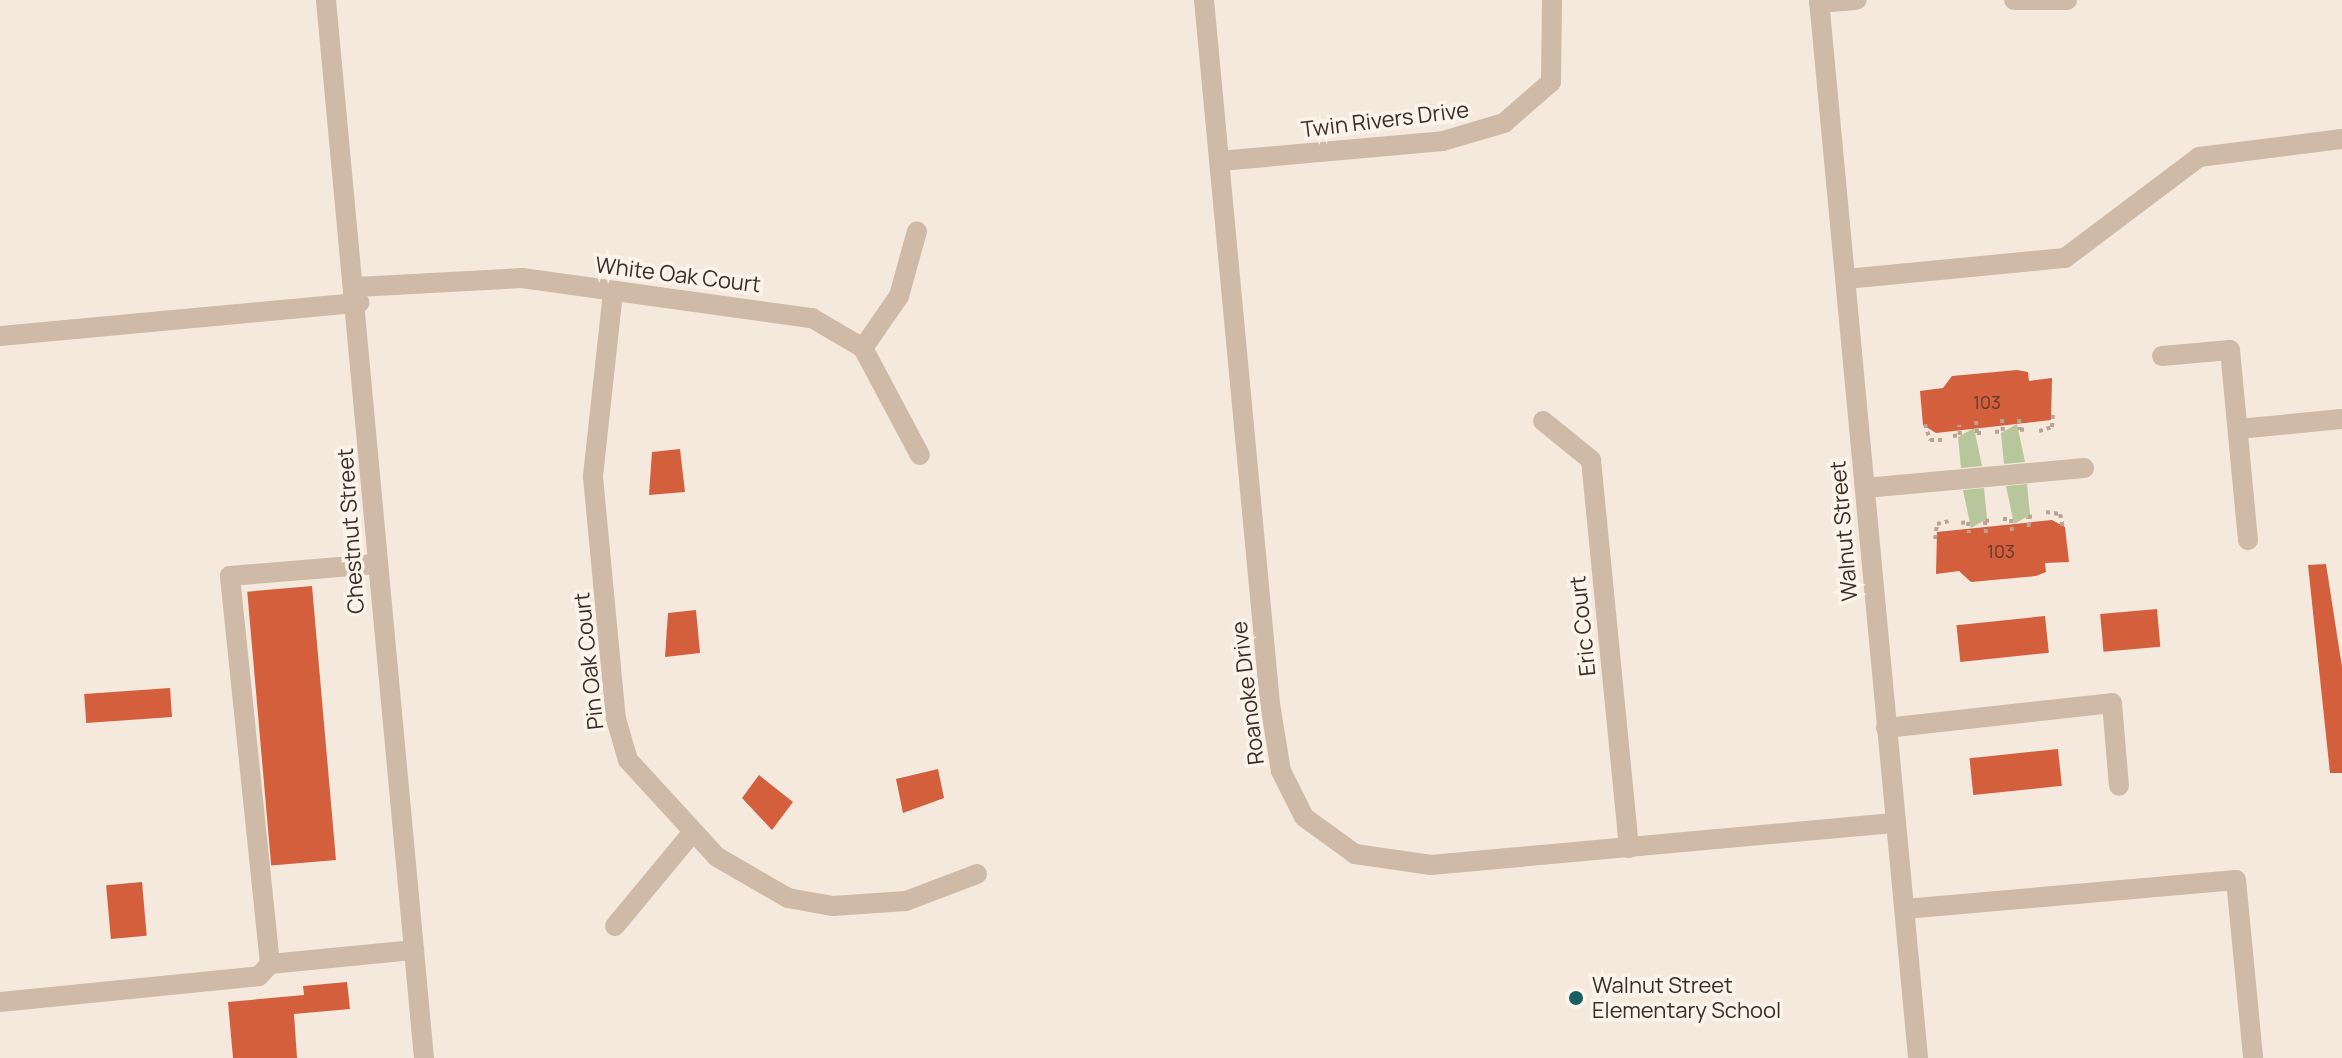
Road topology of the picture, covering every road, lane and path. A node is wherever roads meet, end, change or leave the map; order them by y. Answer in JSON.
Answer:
{"nodes":[{"id":1,"x":326,"y":0,"type":"edge"},
{"id":2,"x":1204,"y":0,"type":"edge"},
{"id":3,"x":1552,"y":0,"type":"edge"},
{"id":4,"x":1857,"y":0,"type":"edge"},
{"id":5,"x":2014,"y":0,"type":"edge"},
{"id":6,"x":2067,"y":0,"type":"edge"},
{"id":7,"x":1819,"y":2,"type":"edge"},
{"id":8,"x":2342,"y":139,"type":"edge"},
{"id":9,"x":1220,"y":161,"type":"junction"},
{"id":10,"x":917,"y":231,"type":"dead end"},
{"id":11,"x":1846,"y":279,"type":"junction"},
{"id":12,"x":613,"y":292,"type":"junction"},
{"id":13,"x":358,"y":295,"type":"junction"},
{"id":14,"x":0,"y":336,"type":"edge"},
{"id":15,"x":863,"y":348,"type":"junction"},
{"id":16,"x":2162,"y":356,"type":"dead end"},
{"id":17,"x":2053,"y":413,"type":"dead end"},
{"id":18,"x":2002,"y":419,"type":"dead end"},
{"id":19,"x":2019,"y":419,"type":"dead end"},
{"id":20,"x":2342,"y":419,"type":"edge"},
{"id":21,"x":1543,"y":421,"type":"dead end"},
{"id":22,"x":1976,"y":421,"type":"dead end"},
{"id":23,"x":1925,"y":424,"type":"dead end"},
{"id":24,"x":1959,"y":425,"type":"dead end"},
{"id":25,"x":2028,"y":429,"type":"dead end"},
{"id":26,"x":2238,"y":429,"type":"junction"},
{"id":27,"x":2039,"y":431,"type":"dead end"},
{"id":28,"x":1995,"y":432,"type":"dead end"},
{"id":29,"x":1985,"y":433,"type":"dead end"},
{"id":30,"x":1953,"y":436,"type":"dead end"},
{"id":31,"x":1942,"y":440,"type":"dead end"},
{"id":32,"x":920,"y":455,"type":"dead end"},
{"id":33,"x":2084,"y":468,"type":"dead end"},
{"id":34,"x":1865,"y":488,"type":"junction"},
{"id":35,"x":2046,"y":512,"type":"dead end"},
{"id":36,"x":2036,"y":516,"type":"dead end"},
{"id":37,"x":2003,"y":519,"type":"dead end"},
{"id":38,"x":1993,"y":520,"type":"dead end"},
{"id":39,"x":1949,"y":521,"type":"dead end"},
{"id":40,"x":1961,"y":523,"type":"dead end"},
{"id":41,"x":2029,"y":527,"type":"dead end"},
{"id":42,"x":2063,"y":528,"type":"dead end"},
{"id":43,"x":2012,"y":531,"type":"dead end"},
{"id":44,"x":1969,"y":533,"type":"dead end"},
{"id":45,"x":1986,"y":533,"type":"dead end"},
{"id":46,"x":1935,"y":539,"type":"dead end"},
{"id":47,"x":2248,"y":540,"type":"dead end"},
{"id":48,"x":376,"y":564,"type":"junction"},
{"id":49,"x":1886,"y":728,"type":"junction"},
{"id":50,"x":2119,"y":786,"type":"dead end"},
{"id":51,"x":1896,"y":823,"type":"junction"},
{"id":52,"x":692,"y":833,"type":"junction"},
{"id":53,"x":1629,"y":848,"type":"junction"},
{"id":54,"x":977,"y":874,"type":"dead end"},
{"id":55,"x":1905,"y":909,"type":"junction"},
{"id":56,"x":615,"y":926,"type":"dead end"},
{"id":57,"x":414,"y":950,"type":"junction"},
{"id":58,"x":270,"y":964,"type":"junction"},
{"id":59,"x":0,"y":1002,"type":"edge"},
{"id":60,"x":424,"y":1058,"type":"edge"},
{"id":61,"x":1918,"y":1058,"type":"edge"},
{"id":62,"x":2253,"y":1058,"type":"edge"}],
"edges":[{"from":1,"to":13,"type":"street","name":"Chestnut Street"},
{"from":2,"to":9,"type":"street","name":"Roanoke Drive"},
{"from":3,"to":9,"type":"street","name":"Twin Rivers Drive"},
{"from":4,"to":7,"type":"street"},
{"from":5,"to":6,"type":"street"},
{"from":7,"to":11,"type":"street","name":"Walnut Street"},
{"from":8,"to":11,"type":"street"},
{"from":9,"to":53,"type":"street","name":"Roanoke Drive"},
{"from":10,"to":15,"type":"street"},
{"from":11,"to":34,"type":"street","name":"Walnut Street"},
{"from":12,"to":13,"type":"street","name":"White Oak Court"},
{"from":12,"to":15,"type":"street","name":"White Oak Court"},
{"from":12,"to":52,"type":"street","name":"Pin Oak Court"},
{"from":13,"to":14,"type":"street","name":"White Oak Court"},
{"from":13,"to":48,"type":"street","name":"Chestnut Street"},
{"from":15,"to":32,"type":"street"},
{"from":16,"to":26,"type":"street"},
{"from":17,"to":27,"type":"path"},
{"from":18,"to":28,"type":"path"},
{"from":19,"to":25,"type":"path"},
{"from":20,"to":26,"type":"street"},
{"from":21,"to":53,"type":"street","name":"Eric Court"},
{"from":22,"to":29,"type":"path"},
{"from":23,"to":31,"type":"path"},
{"from":24,"to":30,"type":"path"},
{"from":26,"to":47,"type":"street"},
{"from":33,"to":34,"type":"street"},
{"from":34,"to":49,"type":"street","name":"Walnut Street"},
{"from":35,"to":42,"type":"path"},
{"from":36,"to":41,"type":"path"},
{"from":37,"to":43,"type":"path"},
{"from":38,"to":45,"type":"path"},
{"from":39,"to":46,"type":"path"},
{"from":40,"to":44,"type":"path"},
{"from":48,"to":57,"type":"street","name":"Chestnut Street"},
{"from":48,"to":58,"type":"street"},
{"from":49,"to":50,"type":"street"},
{"from":49,"to":51,"type":"street","name":"Walnut Street"},
{"from":51,"to":53,"type":"street","name":"Roanoke Drive"},
{"from":51,"to":55,"type":"street","name":"Walnut Street"},
{"from":52,"to":54,"type":"street","name":"Pin Oak Court"},
{"from":52,"to":56,"type":"street"},
{"from":55,"to":61,"type":"street","name":"Walnut Street"},
{"from":55,"to":62,"type":"street"},
{"from":57,"to":58,"type":"street"},
{"from":57,"to":60,"type":"street","name":"Chestnut Street"},
{"from":58,"to":59,"type":"street"}]}
